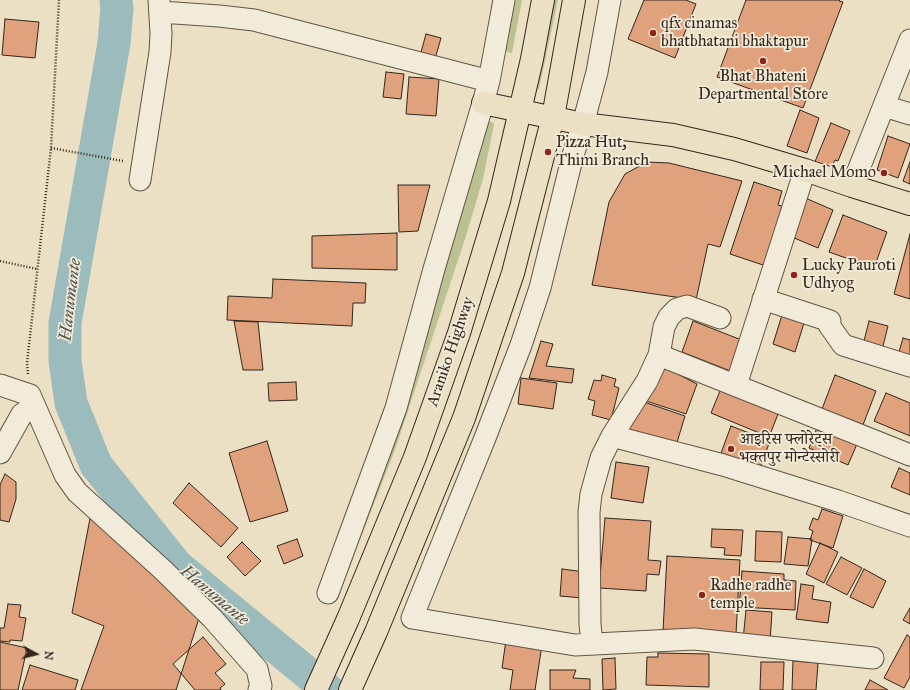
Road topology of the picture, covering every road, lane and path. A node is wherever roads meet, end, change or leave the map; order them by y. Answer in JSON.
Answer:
{"nodes":[{"id":1,"x":59,"y":0,"type":"edge"},
{"id":2,"x":504,"y":0,"type":"edge"},
{"id":3,"x":543,"y":0,"type":"edge"},
{"id":4,"x":574,"y":0,"type":"edge"},
{"id":5,"x":610,"y":0,"type":"edge"},
{"id":6,"x":159,"y":6,"type":"edge"},
{"id":7,"x":910,"y":40,"type":"edge"},
{"id":8,"x":489,"y":81,"type":"junction"},
{"id":9,"x":483,"y":103,"type":"junction"},
{"id":10,"x":884,"y":106,"type":"junction"},
{"id":11,"x":520,"y":110,"type":"junction"},
{"id":12,"x":910,"y":114,"type":"edge"},
{"id":13,"x":553,"y":117,"type":"junction"},
{"id":14,"x":583,"y":124,"type":"junction"},
{"id":15,"x":51,"y":148,"type":"junction"},
{"id":16,"x":126,"y":161,"type":"dead end"},
{"id":17,"x":805,"y":170,"type":"junction"},
{"id":18,"x":140,"y":180,"type":"dead end"},
{"id":19,"x":852,"y":186,"type":"junction"},
{"id":20,"x":910,"y":204,"type":"edge"},
{"id":21,"x":0,"y":261,"type":"edge"},
{"id":22,"x":37,"y":269,"type":"junction"},
{"id":23,"x":763,"y":299,"type":"junction"},
{"id":24,"x":720,"y":318,"type":"dead end"},
{"id":25,"x":659,"y":355,"type":"junction"},
{"id":26,"x":910,"y":366,"type":"edge"},
{"id":27,"x":0,"y":385,"type":"edge"},
{"id":28,"x":736,"y":386,"type":"junction"},
{"id":29,"x":32,"y":401,"type":"junction"},
{"id":30,"x":612,"y":436,"type":"junction"},
{"id":31,"x":0,"y":453,"type":"edge"},
{"id":32,"x":910,"y":455,"type":"edge"},
{"id":33,"x":910,"y":526,"type":"edge"},
{"id":34,"x":328,"y":593,"type":"dead end"},
{"id":35,"x":592,"y":644,"type":"junction"},
{"id":36,"x":873,"y":658,"type":"dead end"},
{"id":37,"x":259,"y":690,"type":"edge"},
{"id":38,"x":316,"y":690,"type":"edge"},
{"id":39,"x":350,"y":690,"type":"edge"}],
"edges":[{"from":1,"to":15,"type":"path"},
{"from":2,"to":8,"type":"street"},
{"from":3,"to":11,"type":"main road","name":"Araniko Highway"},
{"from":4,"to":13,"type":"main road","name":"Araniko Highway"},
{"from":5,"to":14,"type":"street"},
{"from":6,"to":8,"type":"street"},
{"from":6,"to":18,"type":"street"},
{"from":7,"to":10,"type":"street"},
{"from":8,"to":9,"type":"street"},
{"from":9,"to":11,"type":"main road"},
{"from":9,"to":34,"type":"street"},
{"from":10,"to":12,"type":"street"},
{"from":10,"to":19,"type":"street"},
{"from":11,"to":13,"type":"main road"},
{"from":11,"to":38,"type":"main road","name":"Araniko Highway"},
{"from":13,"to":14,"type":"main road"},
{"from":13,"to":39,"type":"main road","name":"Araniko Highway"},
{"from":14,"to":17,"type":"main road"},
{"from":14,"to":35,"type":"street"},
{"from":15,"to":16,"type":"path"},
{"from":15,"to":22,"type":"path"},
{"from":17,"to":19,"type":"main road"},
{"from":17,"to":23,"type":"street"},
{"from":19,"to":20,"type":"main road"},
{"from":21,"to":22,"type":"path"},
{"from":22,"to":29,"type":"path"},
{"from":23,"to":26,"type":"street"},
{"from":23,"to":28,"type":"street"},
{"from":24,"to":25,"type":"street"},
{"from":25,"to":28,"type":"street"},
{"from":25,"to":30,"type":"street"},
{"from":27,"to":29,"type":"street"},
{"from":28,"to":32,"type":"street"},
{"from":29,"to":31,"type":"street"},
{"from":29,"to":37,"type":"street"},
{"from":30,"to":33,"type":"street"},
{"from":30,"to":35,"type":"street"},
{"from":35,"to":36,"type":"street"}]}
